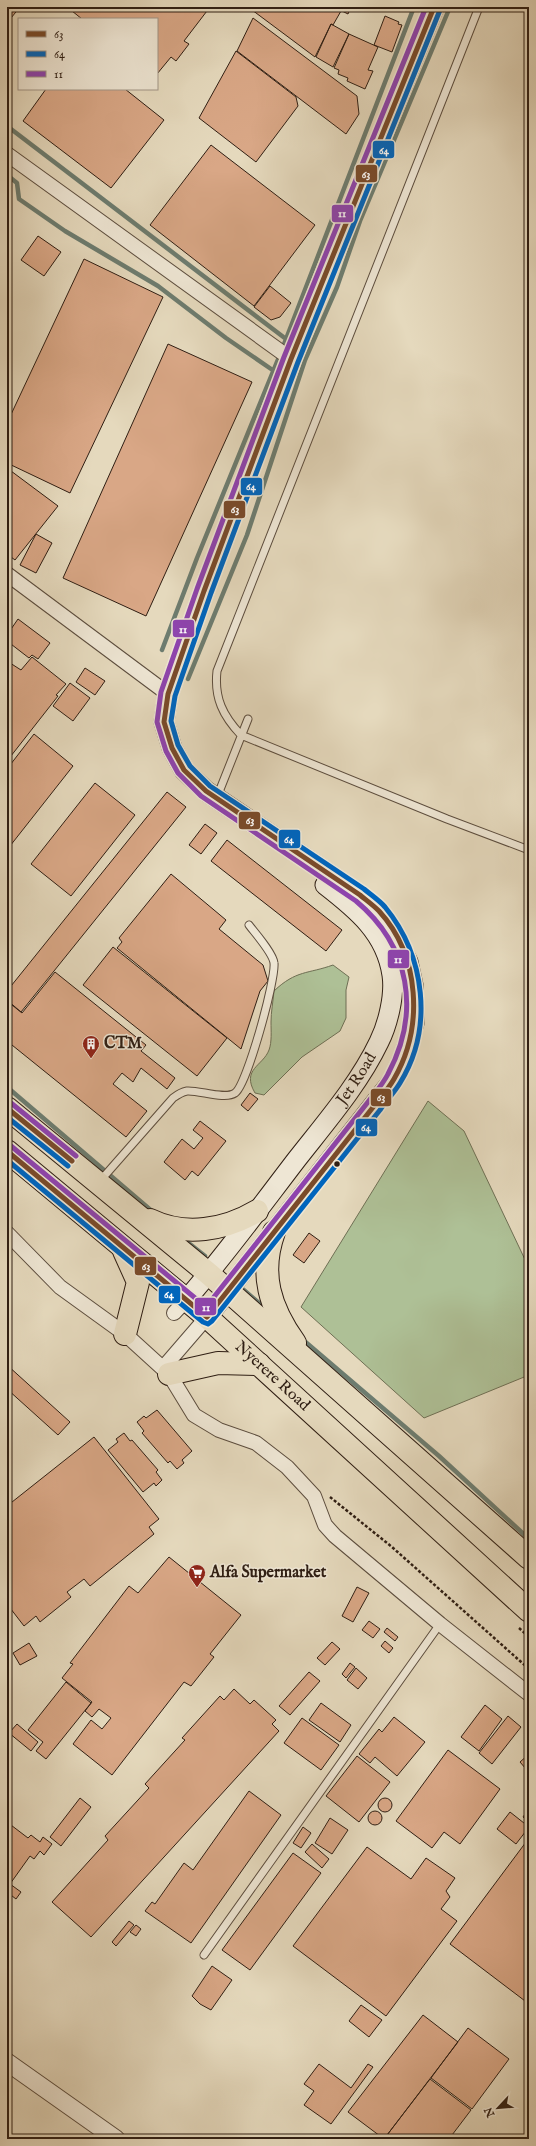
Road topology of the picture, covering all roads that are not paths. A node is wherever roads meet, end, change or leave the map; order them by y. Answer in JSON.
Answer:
{"nodes":[{"id":1,"x":434,"y":7,"type":"edge"},
{"id":2,"x":479,"y":7,"type":"edge"},
{"id":3,"x":7,"y":154,"type":"edge"},
{"id":4,"x":291,"y":359,"type":"junction"},
{"id":5,"x":7,"y":574,"type":"edge"},
{"id":6,"x":168,"y":694,"type":"junction"},
{"id":7,"x":248,"y":719,"type":"dead end"},
{"id":8,"x":241,"y":735,"type":"junction"},
{"id":9,"x":217,"y":798,"type":"junction"},
{"id":10,"x":275,"y":838,"type":"junction"},
{"id":11,"x":529,"y":850,"type":"edge"},
{"id":12,"x":249,"y":925,"type":"dead end"},
{"id":13,"x":7,"y":1108,"type":"edge"},
{"id":14,"x":7,"y":1151,"type":"edge"},
{"id":15,"x":99,"y":1183,"type":"junction"},
{"id":16,"x":133,"y":1211,"type":"junction"},
{"id":17,"x":257,"y":1211,"type":"junction"},
{"id":18,"x":274,"y":1232,"type":"junction"},
{"id":19,"x":7,"y":1233,"type":"edge"},
{"id":20,"x":120,"y":1244,"type":"junction"},
{"id":21,"x":208,"y":1274,"type":"junction"},
{"id":22,"x":227,"y":1291,"type":"junction"},
{"id":23,"x":181,"y":1306,"type":"junction"},
{"id":24,"x":207,"y":1317,"type":"junction"},
{"id":25,"x":125,"y":1334,"type":"junction"},
{"id":26,"x":308,"y":1363,"type":"junction"},
{"id":27,"x":259,"y":1364,"type":"junction"},
{"id":28,"x":166,"y":1371,"type":"junction"},
{"id":29,"x":529,"y":1558,"type":"edge"},
{"id":30,"x":529,"y":1611,"type":"edge"},
{"id":31,"x":440,"y":1624,"type":"junction"},
{"id":32,"x":529,"y":1694,"type":"edge"},
{"id":33,"x":204,"y":1955,"type":"dead end"},
{"id":34,"x":7,"y":2062,"type":"edge"},
{"id":35,"x":116,"y":2139,"type":"edge"}],
"edges":[{"from":1,"to":4,"type":"main road","name":"Jet Road"},
{"from":2,"to":8,"type":"lane"},
{"from":3,"to":4,"type":"street"},
{"from":4,"to":6,"type":"main road","name":"Jet Road"},
{"from":5,"to":6,"type":"street"},
{"from":6,"to":9,"type":"main road","name":"Jet Road"},
{"from":7,"to":8,"type":"lane"},
{"from":8,"to":9,"type":"lane"},
{"from":8,"to":11,"type":"lane"},
{"from":9,"to":10,"type":"main road","name":"Jet Road"},
{"from":10,"to":17,"type":"main road","name":"Jet Road"},
{"from":10,"to":18,"type":"main road","name":"Jet Road"},
{"from":12,"to":15,"type":"lane"},
{"from":13,"to":15,"type":"highway","name":"Nyerere Road"},
{"from":14,"to":20,"type":"highway","name":"Nyerere Road"},
{"from":15,"to":16,"type":"highway","name":"Nyerere Road"},
{"from":16,"to":17,"type":"highway"},
{"from":16,"to":21,"type":"highway","name":"Nyerere Road"},
{"from":17,"to":21,"type":"main road","name":"Jet Road"},
{"from":18,"to":22,"type":"main road","name":"Jet Road"},
{"from":18,"to":26,"type":"highway"},
{"from":19,"to":25,"type":"street"},
{"from":20,"to":23,"type":"highway","name":"Nyerere Road"},
{"from":20,"to":25,"type":"highway"},
{"from":21,"to":22,"type":"highway","name":"Nyerere Road"},
{"from":21,"to":23,"type":"main road","name":"Jet Road"},
{"from":22,"to":24,"type":"main road","name":"Jet Road"},
{"from":22,"to":26,"type":"highway","name":"Nyerere Road"},
{"from":23,"to":24,"type":"highway","name":"Nyerere Road"},
{"from":24,"to":27,"type":"highway","name":"Nyerere Road"},
{"from":24,"to":28,"type":"street","name":"Jet Road"},
{"from":25,"to":28,"type":"street"},
{"from":26,"to":29,"type":"highway","name":"Nyerere Road"},
{"from":27,"to":28,"type":"highway"},
{"from":27,"to":30,"type":"highway","name":"Nyerere Road"},
{"from":28,"to":31,"type":"street"},
{"from":31,"to":32,"type":"street"},
{"from":31,"to":33,"type":"lane"},
{"from":34,"to":35,"type":"street"}]}
